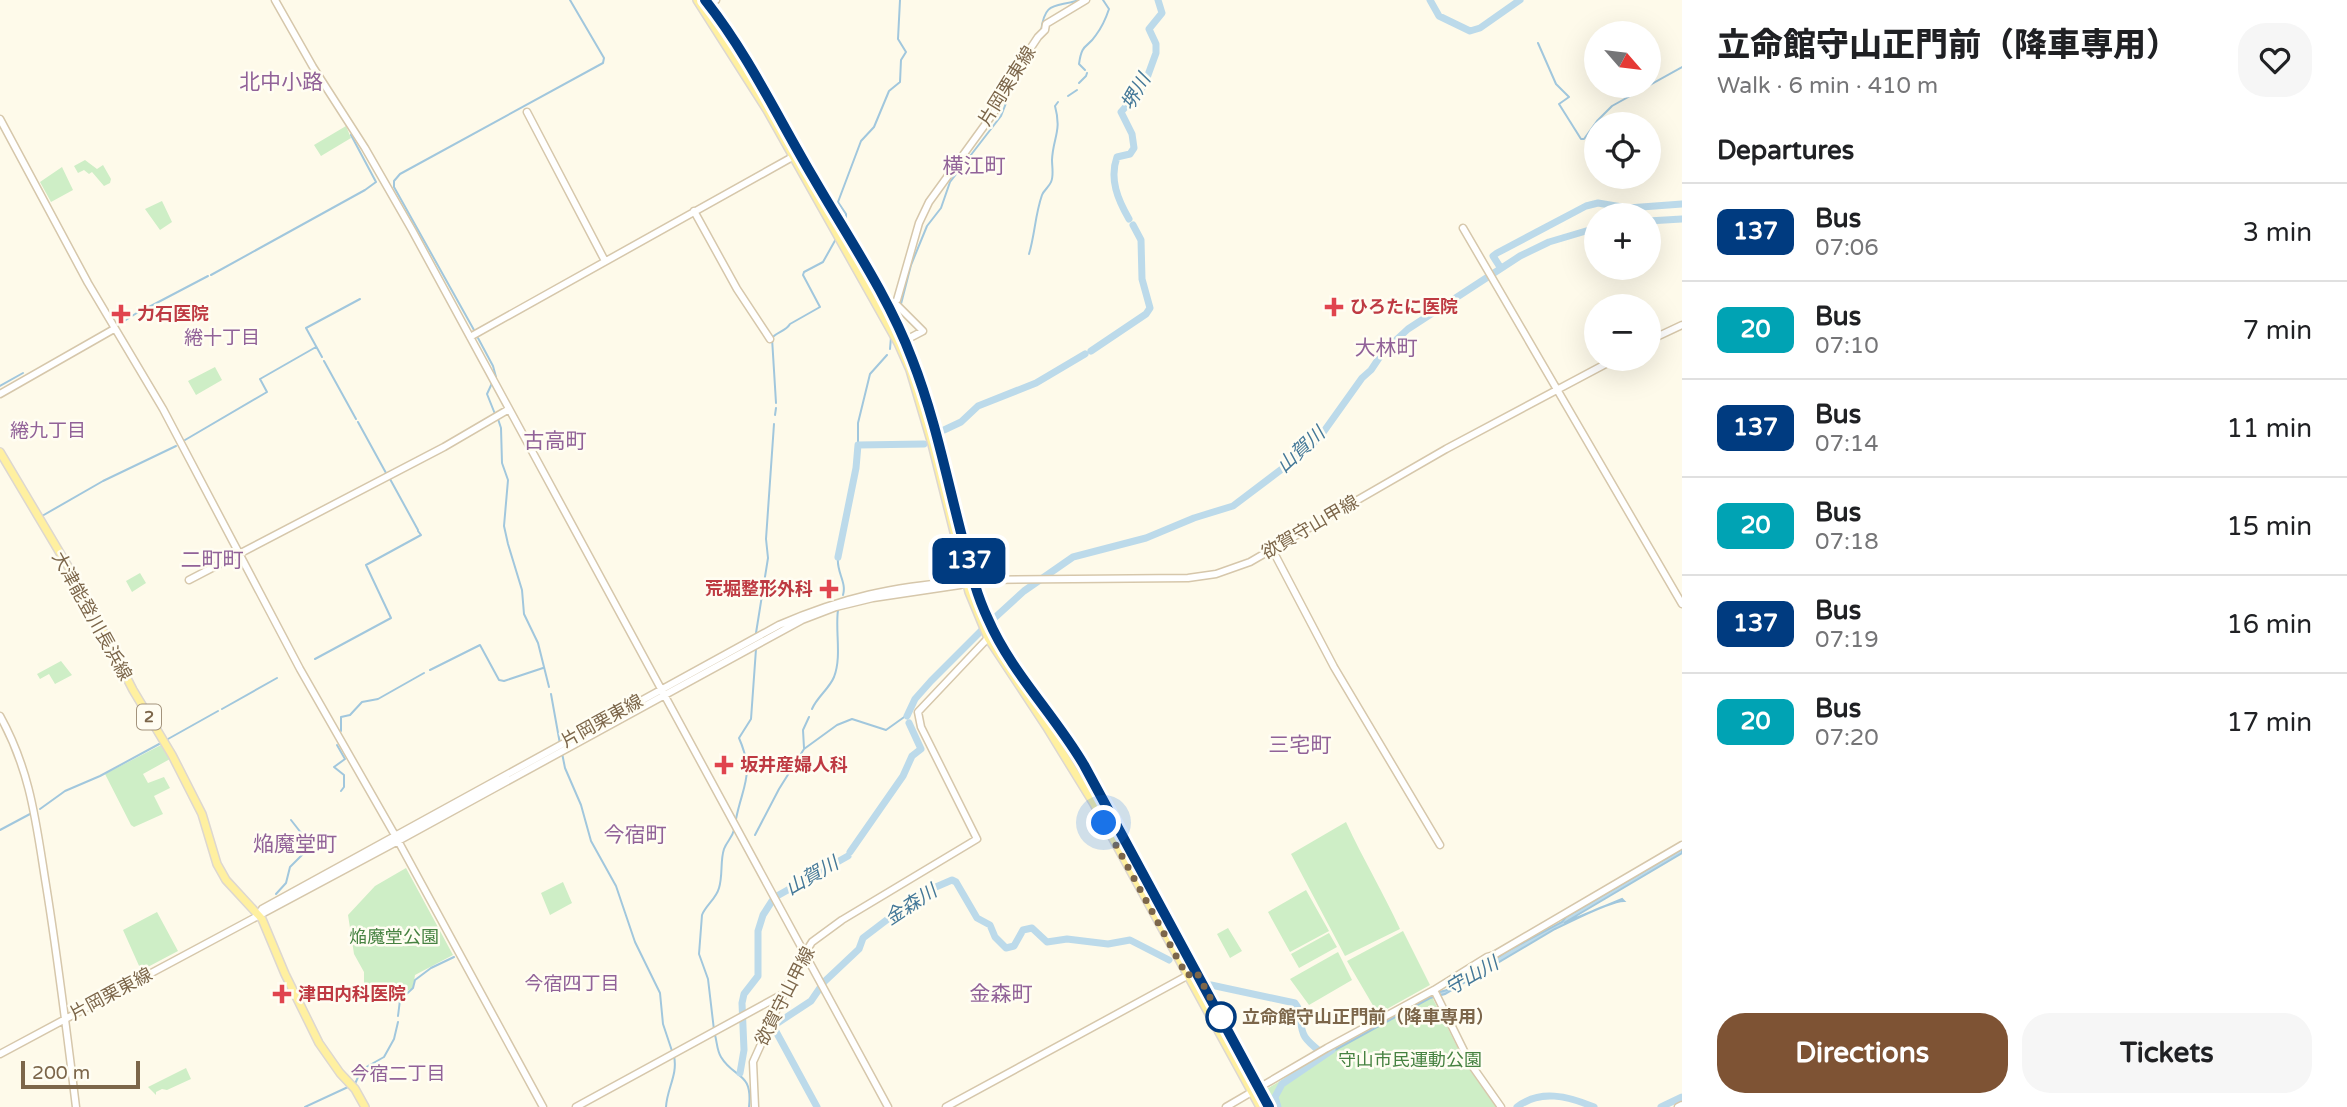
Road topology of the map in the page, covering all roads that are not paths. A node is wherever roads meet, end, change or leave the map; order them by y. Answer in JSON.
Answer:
{"nodes":[{"id":1,"x":275,"y":0,"type":"edge"},
{"id":2,"x":697,"y":0,"type":"edge"},
{"id":3,"x":1086,"y":0,"type":"edge"},
{"id":4,"x":709,"y":4,"type":"edge"},
{"id":5,"x":527,"y":112,"type":"dead end"},
{"id":6,"x":0,"y":119,"type":"edge"},
{"id":7,"x":796,"y":155,"type":"junction"},
{"id":8,"x":694,"y":211,"type":"junction"},
{"id":9,"x":1463,"y":228,"type":"dead end"},
{"id":10,"x":605,"y":261,"type":"junction"},
{"id":11,"x":892,"y":305,"type":"junction"},
{"id":12,"x":1682,"y":325,"type":"edge"},
{"id":13,"x":114,"y":329,"type":"junction"},
{"id":14,"x":1661,"y":335,"type":"edge"},
{"id":15,"x":470,"y":337,"type":"junction"},
{"id":16,"x":770,"y":339,"type":"dead end"},
{"id":17,"x":901,"y":342,"type":"junction"},
{"id":18,"x":1592,"y":371,"type":"edge"},
{"id":19,"x":1556,"y":390,"type":"junction"},
{"id":20,"x":0,"y":394,"type":"edge"},
{"id":21,"x":509,"y":409,"type":"junction"},
{"id":22,"x":0,"y":452,"type":"edge"},
{"id":23,"x":1272,"y":549,"type":"junction"},
{"id":24,"x":241,"y":553,"type":"junction"},
{"id":25,"x":189,"y":580,"type":"dead end"},
{"id":26,"x":970,"y":581,"type":"junction"},
{"id":27,"x":1682,"y":604,"type":"edge"},
{"id":28,"x":988,"y":638,"type":"junction"},
{"id":29,"x":663,"y":692,"type":"junction"},
{"id":30,"x":0,"y":716,"type":"edge"},
{"id":31,"x":397,"y":839,"type":"junction"},
{"id":32,"x":1440,"y":845,"type":"dead end"},
{"id":33,"x":1682,"y":845,"type":"edge"},
{"id":34,"x":259,"y":914,"type":"junction"},
{"id":35,"x":804,"y":952,"type":"junction"},
{"id":36,"x":1196,"y":971,"type":"junction"},
{"id":37,"x":1187,"y":976,"type":"junction"},
{"id":38,"x":1434,"y":990,"type":"junction"},
{"id":39,"x":784,"y":993,"type":"junction"},
{"id":40,"x":65,"y":1019,"type":"junction"},
{"id":41,"x":0,"y":1054,"type":"edge"},
{"id":42,"x":1255,"y":1090,"type":"junction"},
{"id":43,"x":76,"y":1107,"type":"edge"},
{"id":44,"x":365,"y":1107,"type":"edge"},
{"id":45,"x":543,"y":1107,"type":"edge"},
{"id":46,"x":576,"y":1107,"type":"edge"},
{"id":47,"x":755,"y":1107,"type":"edge"},
{"id":48,"x":888,"y":1107,"type":"edge"},
{"id":49,"x":946,"y":1107,"type":"edge"},
{"id":50,"x":1226,"y":1107,"type":"edge"},
{"id":51,"x":1260,"y":1107,"type":"edge"},
{"id":52,"x":1269,"y":1107,"type":"edge"},
{"id":53,"x":1501,"y":1107,"type":"edge"}],
"edges":[{"from":1,"to":15,"type":"street"},
{"from":2,"to":4,"type":"main road"},
{"from":3,"to":11,"type":"street","name":"片岡栗東線"},
{"from":4,"to":7,"type":"main road"},
{"from":5,"to":10,"type":"street"},
{"from":6,"to":13,"type":"street"},
{"from":7,"to":8,"type":"street"},
{"from":7,"to":11,"type":"main road"},
{"from":7,"to":17,"type":"main road"},
{"from":8,"to":10,"type":"street"},
{"from":8,"to":16,"type":"street"},
{"from":9,"to":19,"type":"street"},
{"from":10,"to":15,"type":"street"},
{"from":11,"to":17,"type":"main road"},
{"from":11,"to":17,"type":"street"},
{"from":12,"to":14,"type":"street"},
{"from":13,"to":20,"type":"street"},
{"from":13,"to":24,"type":"street"},
{"from":15,"to":21,"type":"street"},
{"from":17,"to":26,"type":"main road"},
{"from":18,"to":19,"type":"street","name":"欲賀守山甲線"},
{"from":19,"to":23,"type":"street","name":"欲賀守山甲線"},
{"from":19,"to":27,"type":"street"},
{"from":21,"to":24,"type":"street"},
{"from":21,"to":29,"type":"street"},
{"from":22,"to":34,"type":"main road","name":"大津能登川長浜線","number":"2"},
{"from":23,"to":26,"type":"street","name":"欲賀守山甲線"},
{"from":23,"to":32,"type":"street"},
{"from":24,"to":25,"type":"street"},
{"from":24,"to":31,"type":"street"},
{"from":26,"to":28,"type":"main road"},
{"from":26,"to":29,"type":"street","name":"片岡栗東線"},
{"from":26,"to":36,"type":"main road"},
{"from":28,"to":35,"type":"street","name":"欲賀守山甲線"},
{"from":28,"to":37,"type":"main road"},
{"from":29,"to":31,"type":"street","name":"片岡栗東線"},
{"from":29,"to":35,"type":"street"},
{"from":30,"to":40,"type":"street"},
{"from":31,"to":34,"type":"street","name":"片岡栗東線"},
{"from":31,"to":45,"type":"street"},
{"from":33,"to":38,"type":"street"},
{"from":34,"to":40,"type":"street","name":"片岡栗東線"},
{"from":34,"to":44,"type":"main road","name":"大津能登川長浜線","number":"2"},
{"from":35,"to":39,"type":"street","name":"欲賀守山甲線"},
{"from":35,"to":48,"type":"street"},
{"from":36,"to":37,"type":"street"},
{"from":36,"to":42,"type":"main road"},
{"from":37,"to":42,"type":"main road"},
{"from":37,"to":49,"type":"street"},
{"from":38,"to":42,"type":"street"},
{"from":38,"to":53,"type":"street"},
{"from":39,"to":46,"type":"street"},
{"from":39,"to":47,"type":"street","name":"欲賀守山甲線"},
{"from":40,"to":41,"type":"street","name":"片岡栗東線"},
{"from":40,"to":43,"type":"street"},
{"from":42,"to":50,"type":"street"},
{"from":42,"to":51,"type":"main road"},
{"from":42,"to":52,"type":"main road"}]}
